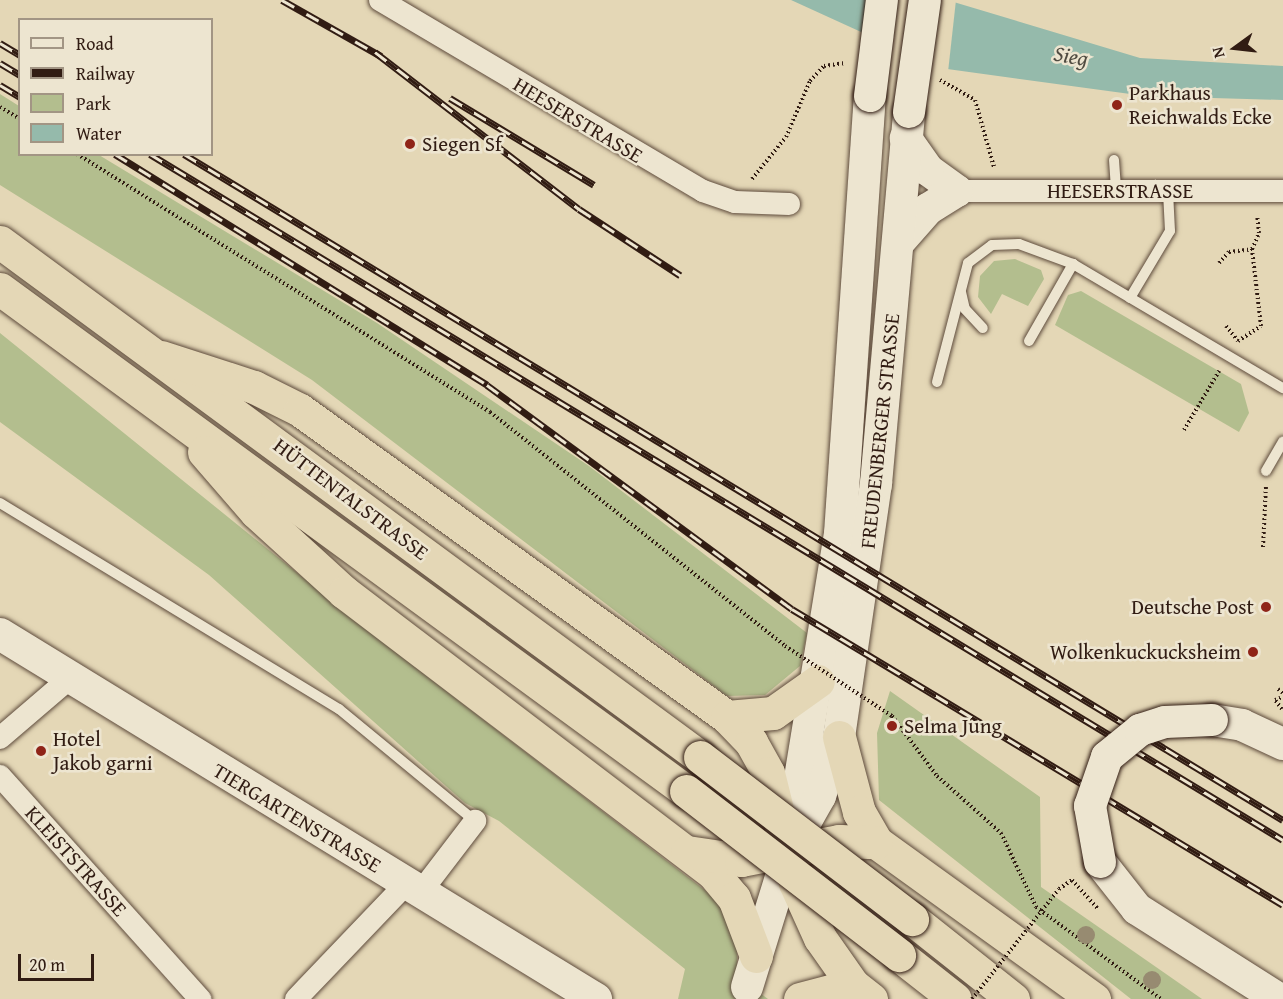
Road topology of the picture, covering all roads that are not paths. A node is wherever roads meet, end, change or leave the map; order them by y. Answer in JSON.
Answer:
{"nodes":[{"id":1,"x":380,"y":0,"type":"edge"},
{"id":2,"x":882,"y":0,"type":"edge"},
{"id":3,"x":925,"y":0,"type":"edge"},
{"id":4,"x":907,"y":125,"type":"junction"},
{"id":5,"x":1114,"y":160,"type":"dead end"},
{"id":6,"x":957,"y":191,"type":"junction"},
{"id":7,"x":1116,"y":191,"type":"junction"},
{"id":8,"x":1168,"y":191,"type":"junction"},
{"id":9,"x":1283,"y":191,"type":"edge"},
{"id":10,"x":789,"y":204,"type":"dead end"},
{"id":11,"x":0,"y":242,"type":"edge"},
{"id":12,"x":899,"y":242,"type":"junction"},
{"id":13,"x":1073,"y":264,"type":"junction"},
{"id":14,"x":960,"y":283,"type":"junction"},
{"id":15,"x":0,"y":289,"type":"edge"},
{"id":16,"x":1130,"y":298,"type":"junction"},
{"id":17,"x":983,"y":328,"type":"dead end"},
{"id":18,"x":1029,"y":341,"type":"dead end"},
{"id":19,"x":160,"y":357,"type":"junction"},
{"id":20,"x":937,"y":382,"type":"dead end"},
{"id":21,"x":1283,"y":388,"type":"edge"},
{"id":22,"x":170,"y":411,"type":"junction"},
{"id":23,"x":1283,"y":441,"type":"edge"},
{"id":24,"x":1266,"y":471,"type":"road end"},
{"id":25,"x":0,"y":503,"type":"edge"},
{"id":26,"x":0,"y":634,"type":"edge"},
{"id":27,"x":70,"y":678,"type":"junction"},
{"id":28,"x":819,"y":681,"type":"junction"},
{"id":29,"x":727,"y":717,"type":"junction"},
{"id":30,"x":839,"y":737,"type":"junction"},
{"id":31,"x":0,"y":738,"type":"edge"},
{"id":32,"x":1283,"y":744,"type":"edge"},
{"id":33,"x":0,"y":776,"type":"edge"},
{"id":34,"x":476,"y":821,"type":"joint"},
{"id":35,"x":876,"y":842,"type":"junction"},
{"id":36,"x":789,"y":851,"type":"junction"},
{"id":37,"x":687,"y":852,"type":"junction"},
{"id":38,"x":413,"y":889,"type":"junction"},
{"id":39,"x":756,"y":956,"type":"junction"},
{"id":40,"x":747,"y":987,"type":"dead end"},
{"id":41,"x":862,"y":992,"type":"edge"},
{"id":42,"x":200,"y":999,"type":"edge"},
{"id":43,"x":296,"y":999,"type":"edge"},
{"id":44,"x":596,"y":999,"type":"edge"},
{"id":45,"x":800,"y":999,"type":"edge"},
{"id":46,"x":955,"y":999,"type":"edge"},
{"id":47,"x":1013,"y":999,"type":"edge"},
{"id":48,"x":1095,"y":999,"type":"edge"},
{"id":49,"x":1279,"y":999,"type":"edge"}],
"edges":[{"from":1,"to":10,"type":"street","name":"HEESERSTRASSE"},
{"from":2,"to":28,"type":"main road","name":"FREUDENBERGER STRASSE","bridge":true},
{"from":3,"to":4,"type":"main road","name":"FREUDENBERGER STRASSE","bridge":true},
{"from":4,"to":6,"type":"main road"},
{"from":4,"to":12,"type":"main road","name":"FREUDENBERGER STRASSE"},
{"from":5,"to":7,"type":"lane"},
{"from":6,"to":7,"type":"street","name":"HEESERSTRASSE"},
{"from":6,"to":12,"type":"main road"},
{"from":7,"to":8,"type":"street","name":"HEESERSTRASSE"},
{"from":8,"to":9,"type":"street","name":"HEESERSTRASSE"},
{"from":8,"to":16,"type":"lane"},
{"from":11,"to":19,"type":"highway","name":"HÜTTENTALSTRASSE"},
{"from":12,"to":30,"type":"main road","name":"FREUDENBERGER STRASSE"},
{"from":13,"to":14,"type":"lane"},
{"from":13,"to":16,"type":"lane"},
{"from":13,"to":18,"type":"lane"},
{"from":14,"to":17,"type":"lane"},
{"from":14,"to":20,"type":"lane"},
{"from":15,"to":22,"type":"highway","name":"HÜTTENTALSTRASSE"},
{"from":16,"to":21,"type":"lane"},
{"from":19,"to":29,"type":"highway"},
{"from":19,"to":47,"type":"highway","name":"HÜTTENTALSTRASSE","bridge":true},
{"from":22,"to":37,"type":"highway"},
{"from":22,"to":46,"type":"highway","name":"HÜTTENTALSTRASSE","bridge":true},
{"from":23,"to":24,"type":"lane"},
{"from":25,"to":34,"type":"lane"},
{"from":26,"to":27,"type":"main road","name":"TIERGARTENSTRASSE"},
{"from":27,"to":31,"type":"street"},
{"from":27,"to":38,"type":"main road","name":"TIERGARTENSTRASSE"},
{"from":28,"to":29,"type":"highway"},
{"from":28,"to":36,"type":"main road","name":"FREUDENBERGER STRASSE"},
{"from":29,"to":36,"type":"highway"},
{"from":30,"to":35,"type":"highway"},
{"from":30,"to":36,"type":"main road","name":"FREUDENBERGER STRASSE"},
{"from":32,"to":49,"type":"main road","bridge":true},
{"from":33,"to":42,"type":"street","name":"KLEISTSTRASSE"},
{"from":34,"to":38,"type":"street"},
{"from":35,"to":36,"type":"highway"},
{"from":35,"to":48,"type":"highway"},
{"from":36,"to":37,"type":"highway"},
{"from":36,"to":39,"type":"main road","name":"FREUDENBERGER STRASSE"},
{"from":36,"to":41,"type":"highway"},
{"from":37,"to":39,"type":"highway"},
{"from":38,"to":43,"type":"street"},
{"from":38,"to":44,"type":"main road","name":"TIERGARTENSTRASSE"},
{"from":39,"to":40,"type":"main road","name":"FREUDENBERGER STRASSE"},
{"from":41,"to":45,"type":"highway"}]}
